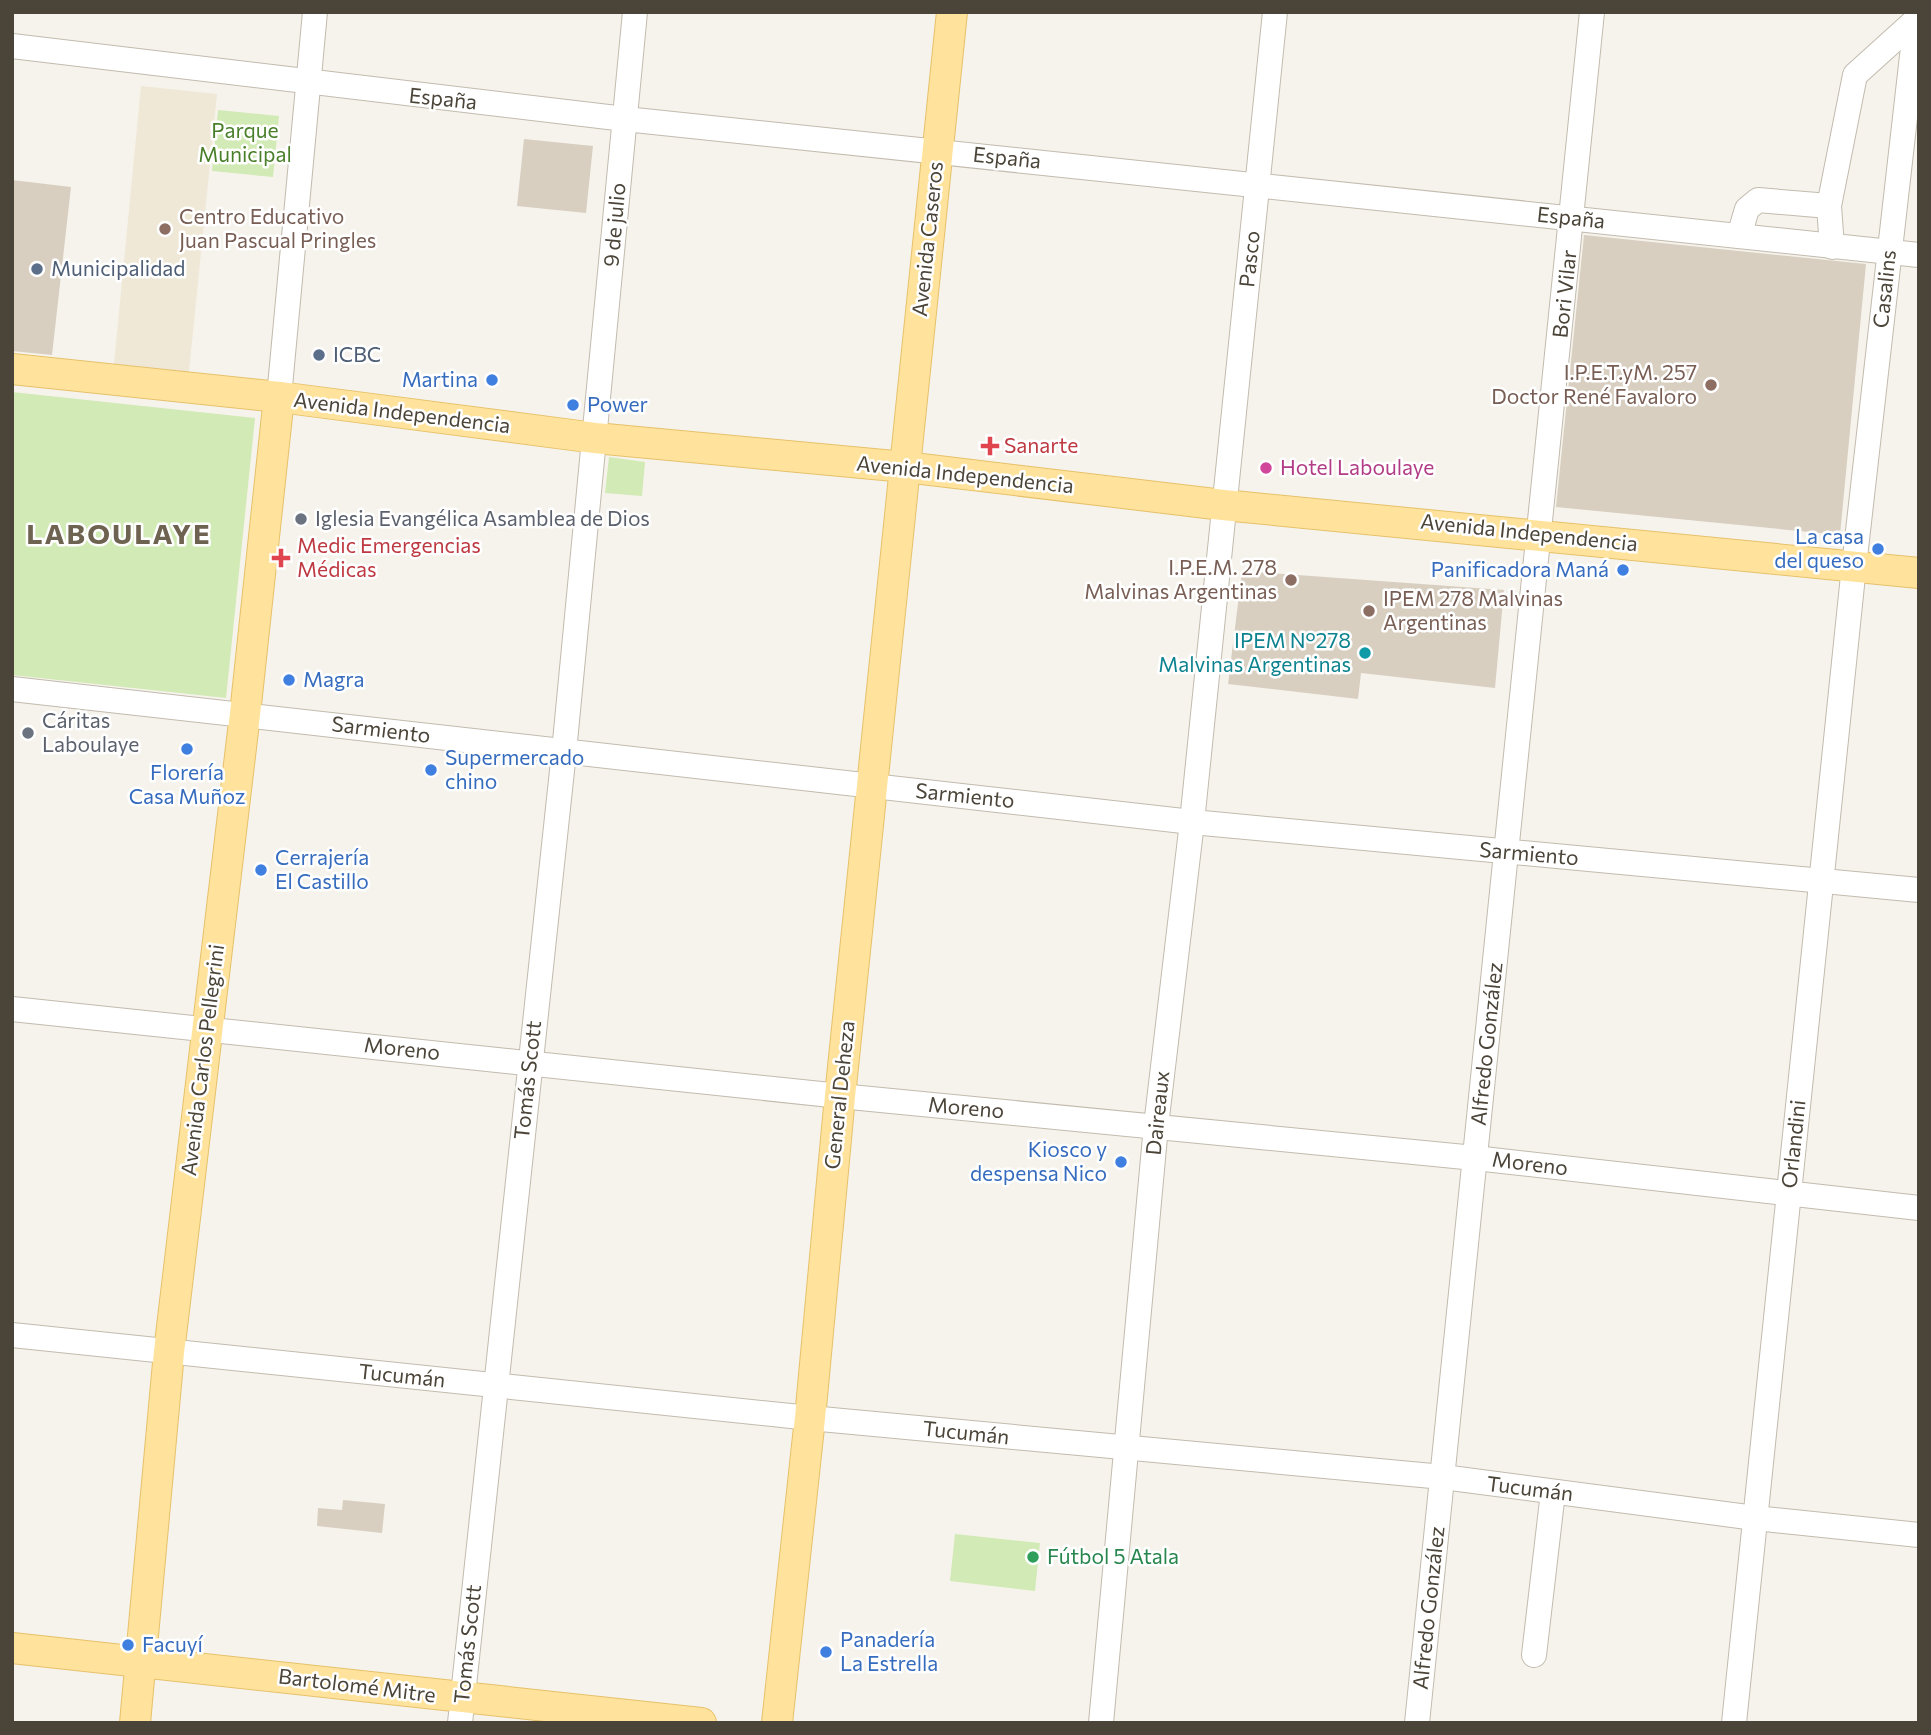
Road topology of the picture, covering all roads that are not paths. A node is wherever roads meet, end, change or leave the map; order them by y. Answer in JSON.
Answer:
{"nodes":[{"id":1,"x":315,"y":12,"type":"edge"},
{"id":2,"x":635,"y":12,"type":"edge"},
{"id":3,"x":952,"y":12,"type":"edge"},
{"id":4,"x":1275,"y":12,"type":"edge"},
{"id":5,"x":1592,"y":12,"type":"edge"},
{"id":6,"x":1917,"y":16,"type":"edge"},
{"id":7,"x":12,"y":46,"type":"edge"},
{"id":8,"x":307,"y":84,"type":"junction"},
{"id":9,"x":625,"y":120,"type":"junction"},
{"id":10,"x":938,"y":150,"type":"junction"},
{"id":11,"x":1258,"y":184,"type":"junction"},
{"id":12,"x":1829,"y":206,"type":"junction"},
{"id":13,"x":1573,"y":218,"type":"junction"},
{"id":14,"x":1739,"y":236,"type":"junction"},
{"id":15,"x":1832,"y":247,"type":"junction"},
{"id":16,"x":1889,"y":252,"type":"junction"},
{"id":17,"x":1919,"y":255,"type":"edge"},
{"id":18,"x":12,"y":369,"type":"edge"},
{"id":19,"x":279,"y":397,"type":"junction"},
{"id":20,"x":595,"y":438,"type":"junction"},
{"id":21,"x":905,"y":467,"type":"junction"},
{"id":22,"x":1223,"y":505,"type":"junction"},
{"id":23,"x":1539,"y":533,"type":"junction"},
{"id":24,"x":1854,"y":566,"type":"junction"},
{"id":25,"x":1919,"y":573,"type":"edge"},
{"id":26,"x":12,"y":690,"type":"edge"},
{"id":27,"x":245,"y":714,"type":"junction"},
{"id":28,"x":564,"y":752,"type":"junction"},
{"id":29,"x":872,"y":786,"type":"junction"},
{"id":30,"x":1192,"y":822,"type":"junction"},
{"id":31,"x":1506,"y":852,"type":"junction"},
{"id":32,"x":1821,"y":879,"type":"junction"},
{"id":33,"x":1919,"y":890,"type":"edge"},
{"id":34,"x":12,"y":1009,"type":"edge"},
{"id":35,"x":206,"y":1028,"type":"junction"},
{"id":36,"x":529,"y":1063,"type":"junction"},
{"id":37,"x":840,"y":1096,"type":"junction"},
{"id":38,"x":1156,"y":1126,"type":"junction"},
{"id":39,"x":1475,"y":1158,"type":"junction"},
{"id":40,"x":1788,"y":1196,"type":"junction"},
{"id":41,"x":1919,"y":1209,"type":"edge"},
{"id":42,"x":12,"y":1335,"type":"edge"},
{"id":43,"x":169,"y":1352,"type":"junction"},
{"id":44,"x":498,"y":1386,"type":"junction"},
{"id":45,"x":810,"y":1418,"type":"junction"},
{"id":46,"x":1125,"y":1448,"type":"junction"},
{"id":47,"x":1443,"y":1477,"type":"junction"},
{"id":48,"x":1553,"y":1492,"type":"junction"},
{"id":49,"x":1755,"y":1518,"type":"junction"},
{"id":50,"x":1919,"y":1535,"type":"edge"},
{"id":51,"x":12,"y":1648,"type":"edge"},
{"id":52,"x":1534,"y":1655,"type":"dead end"},
{"id":53,"x":141,"y":1661,"type":"junction"},
{"id":54,"x":461,"y":1711,"type":"edge"},
{"id":55,"x":135,"y":1723,"type":"edge"},
{"id":56,"x":701,"y":1723,"type":"edge"},
{"id":57,"x":777,"y":1723,"type":"edge"},
{"id":58,"x":1101,"y":1723,"type":"edge"},
{"id":59,"x":1417,"y":1723,"type":"edge"},
{"id":60,"x":1734,"y":1723,"type":"edge"}],
"edges":[{"from":1,"to":8,"type":"street"},
{"from":2,"to":9,"type":"street","name":"9 de julio"},
{"from":3,"to":10,"type":"main road","name":"Avenida Caseros"},
{"from":4,"to":11,"type":"street","name":"Pasco"},
{"from":5,"to":13,"type":"street","name":"Bori Vilar"},
{"from":6,"to":12,"type":"street"},
{"from":6,"to":16,"type":"street","name":"Casalins"},
{"from":7,"to":8,"type":"street","name":"España"},
{"from":8,"to":9,"type":"street","name":"España"},
{"from":8,"to":19,"type":"street"},
{"from":9,"to":10,"type":"street","name":"España"},
{"from":9,"to":20,"type":"street","name":"9 de julio"},
{"from":10,"to":11,"type":"street","name":"España"},
{"from":10,"to":21,"type":"main road","name":"Avenida Caseros"},
{"from":11,"to":13,"type":"street","name":"España"},
{"from":11,"to":22,"type":"street","name":"Pasco"},
{"from":12,"to":14,"type":"street"},
{"from":12,"to":15,"type":"street"},
{"from":13,"to":14,"type":"street","name":"España"},
{"from":13,"to":23,"type":"street","name":"Bori Vilar"},
{"from":14,"to":15,"type":"street","name":"España"},
{"from":15,"to":16,"type":"street","name":"España"},
{"from":16,"to":17,"type":"street","name":"España"},
{"from":16,"to":24,"type":"street","name":"Casalins"},
{"from":18,"to":19,"type":"main road","name":"Avenida Independencia"},
{"from":19,"to":20,"type":"main road","name":"Avenida Independencia"},
{"from":19,"to":27,"type":"main road","name":"Avenida Carlos Pellegrini"},
{"from":20,"to":21,"type":"main road","name":"Avenida Independencia"},
{"from":20,"to":28,"type":"street","name":"Tomás Scott"},
{"from":21,"to":22,"type":"main road","name":"Avenida Independencia"},
{"from":21,"to":29,"type":"main road","name":"General Deheza"},
{"from":22,"to":23,"type":"main road","name":"Avenida Independencia"},
{"from":22,"to":30,"type":"street","name":"Daireaux"},
{"from":23,"to":24,"type":"main road","name":"Avenida Independencia"},
{"from":23,"to":31,"type":"street","name":"Alfredo González"},
{"from":24,"to":25,"type":"main road","name":"Avenida Independencia"},
{"from":24,"to":32,"type":"street","name":"Orlandini"},
{"from":26,"to":27,"type":"street","name":"Sarmiento"},
{"from":27,"to":28,"type":"street","name":"Sarmiento"},
{"from":27,"to":35,"type":"main road","name":"Avenida Carlos Pellegrini"},
{"from":28,"to":29,"type":"street","name":"Sarmiento"},
{"from":28,"to":36,"type":"street","name":"Tomás Scott"},
{"from":29,"to":30,"type":"street","name":"Sarmiento"},
{"from":29,"to":37,"type":"main road","name":"General Deheza"},
{"from":30,"to":31,"type":"street","name":"Sarmiento"},
{"from":30,"to":38,"type":"street","name":"Daireaux"},
{"from":31,"to":32,"type":"street","name":"Sarmiento"},
{"from":31,"to":39,"type":"street","name":"Alfredo González"},
{"from":32,"to":33,"type":"street","name":"Sarmiento"},
{"from":32,"to":40,"type":"street","name":"Orlandini"},
{"from":34,"to":35,"type":"street","name":"Moreno"},
{"from":35,"to":36,"type":"street","name":"Moreno"},
{"from":35,"to":43,"type":"main road","name":"Avenida Carlos Pellegrini"},
{"from":36,"to":37,"type":"street","name":"Moreno"},
{"from":36,"to":44,"type":"street","name":"Tomás Scott"},
{"from":37,"to":38,"type":"street","name":"Moreno"},
{"from":37,"to":45,"type":"main road","name":"General Deheza"},
{"from":38,"to":39,"type":"street","name":"Moreno"},
{"from":38,"to":46,"type":"street","name":"Daireaux"},
{"from":39,"to":40,"type":"street","name":"Moreno"},
{"from":39,"to":47,"type":"street","name":"Alfredo González"},
{"from":40,"to":41,"type":"street","name":"Moreno"},
{"from":40,"to":49,"type":"street","name":"Orlandini"},
{"from":42,"to":43,"type":"street","name":"Tucumán"},
{"from":43,"to":44,"type":"street","name":"Tucumán"},
{"from":43,"to":53,"type":"main road","name":"Avenida Carlos Pellegrini"},
{"from":44,"to":45,"type":"street","name":"Tucumán"},
{"from":44,"to":54,"type":"street","name":"Tomás Scott"},
{"from":45,"to":46,"type":"street","name":"Tucumán"},
{"from":45,"to":57,"type":"main road","name":"General Deheza"},
{"from":46,"to":47,"type":"street","name":"Tucumán"},
{"from":46,"to":58,"type":"street","name":"Daireaux"},
{"from":47,"to":48,"type":"street","name":"Tucumán"},
{"from":47,"to":59,"type":"street","name":"Alfredo González"},
{"from":48,"to":49,"type":"street","name":"Tucumán"},
{"from":48,"to":52,"type":"street"},
{"from":49,"to":50,"type":"street","name":"Tucumán"},
{"from":49,"to":60,"type":"street","name":"Orlandini"},
{"from":51,"to":53,"type":"main road","name":"Bartolomé Mitre"},
{"from":53,"to":54,"type":"main road","name":"Bartolomé Mitre"},
{"from":53,"to":55,"type":"main road","name":"Avenida Carlos Pellegrini"},
{"from":54,"to":56,"type":"main road","name":"Bartolomé Mitre"}]}
